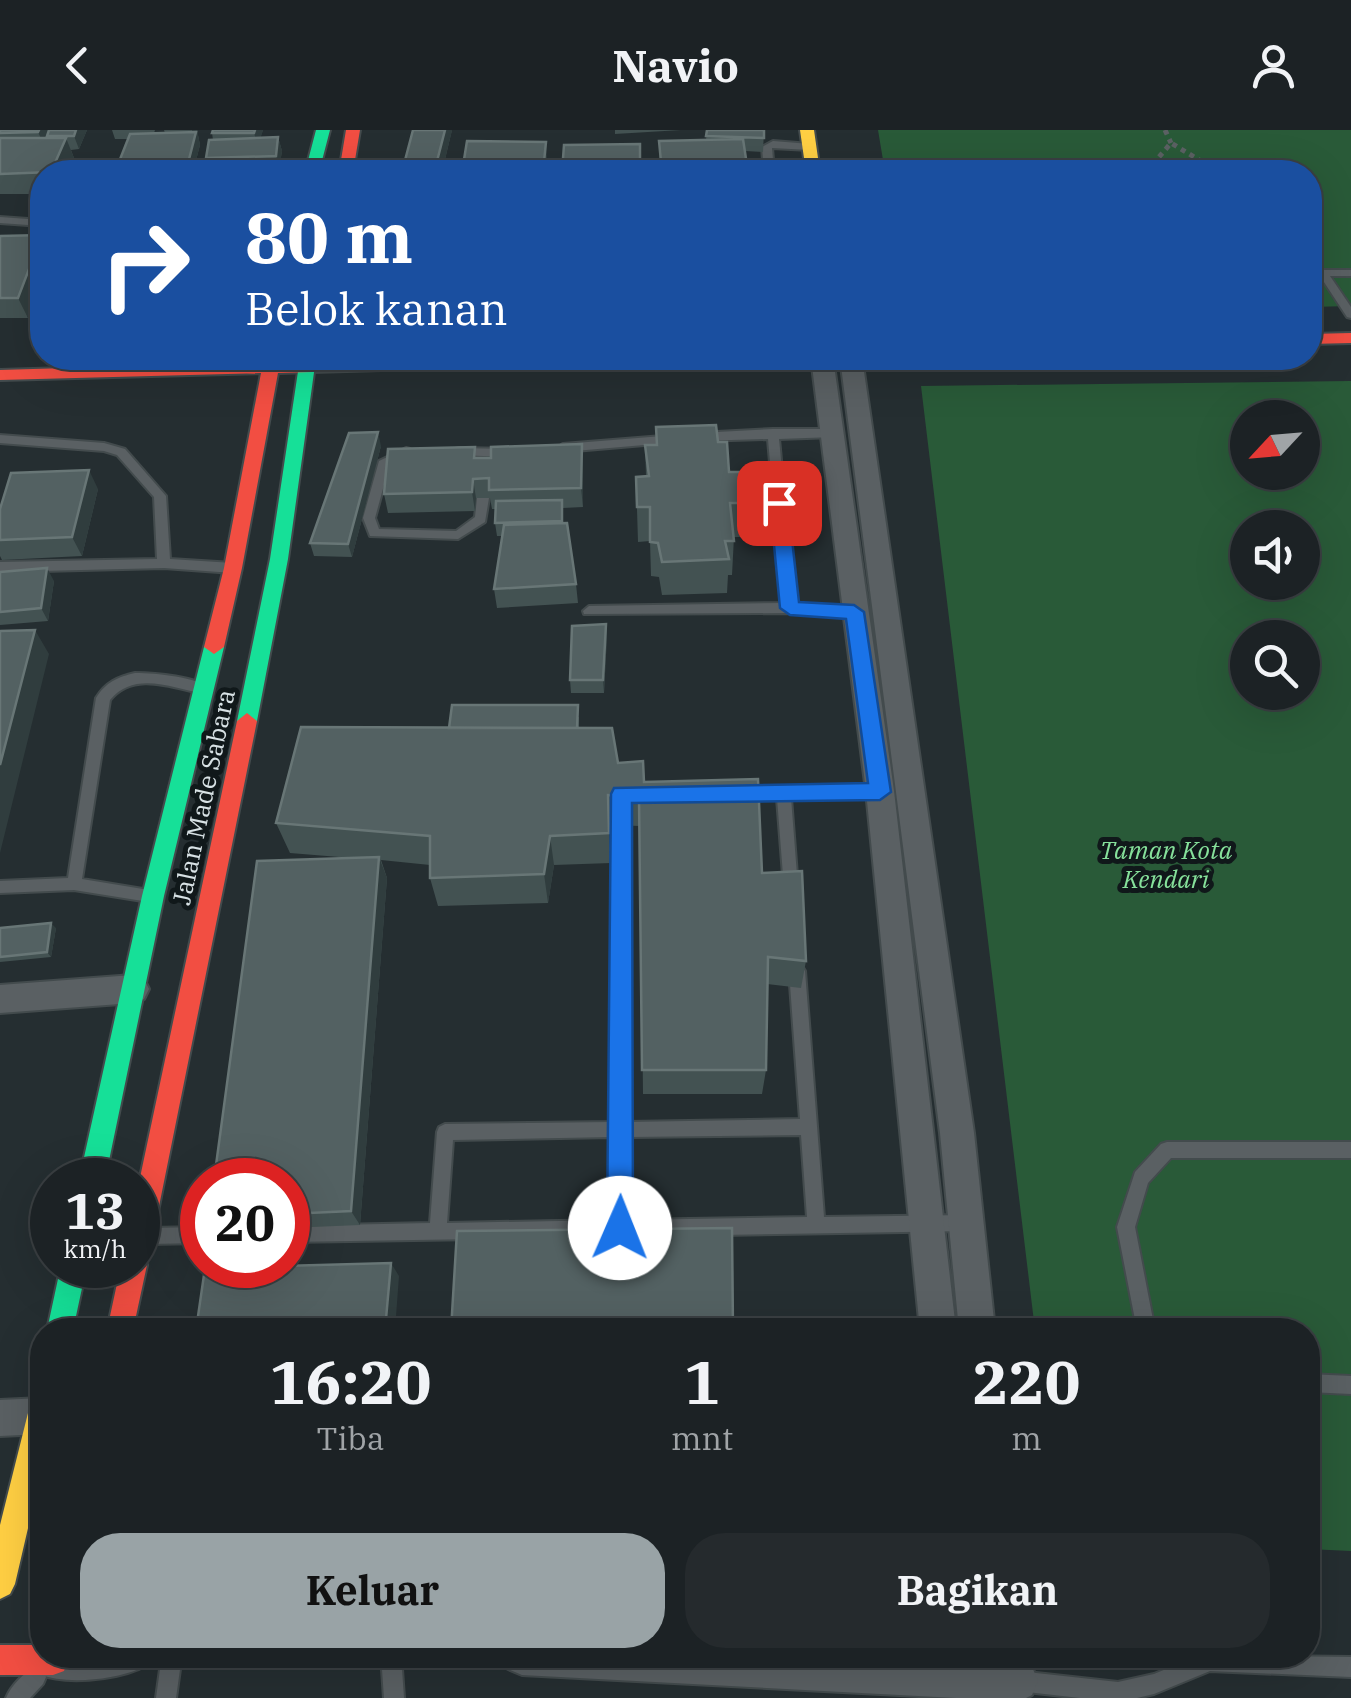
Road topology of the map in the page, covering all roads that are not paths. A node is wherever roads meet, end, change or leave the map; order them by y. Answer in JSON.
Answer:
{"nodes":[{"id":1,"x":322,"y":130,"type":"edge"},
{"id":2,"x":353,"y":130,"type":"edge"},
{"id":3,"x":808,"y":139,"type":"edge"},
{"id":4,"x":315,"y":160,"type":"edge"},
{"id":5,"x":348,"y":160,"type":"edge"},
{"id":6,"x":769,"y":160,"type":"edge"},
{"id":7,"x":0,"y":220,"type":"edge"},
{"id":8,"x":30,"y":222,"type":"edge"},
{"id":9,"x":1322,"y":273,"type":"edge"},
{"id":10,"x":1351,"y":273,"type":"edge"},
{"id":11,"x":1322,"y":280,"type":"edge"},
{"id":12,"x":1351,"y":315,"type":"edge"},
{"id":13,"x":1351,"y":338,"type":"edge"},
{"id":14,"x":1322,"y":339,"type":"edge"},
{"id":15,"x":104,"y":370,"type":"edge"},
{"id":16,"x":270,"y":370,"type":"edge"},
{"id":17,"x":307,"y":370,"type":"edge"},
{"id":18,"x":824,"y":370,"type":"edge"},
{"id":19,"x":853,"y":370,"type":"edge"},
{"id":20,"x":0,"y":375,"type":"edge"},
{"id":21,"x":834,"y":433,"type":"junction"},
{"id":22,"x":773,"y":434,"type":"junction"},
{"id":23,"x":0,"y":439,"type":"edge"},
{"id":24,"x":540,"y":450,"type":"edge"},
{"id":25,"x":423,"y":452,"type":"edge"},
{"id":26,"x":440,"y":452,"type":"edge"},
{"id":27,"x":522,"y":452,"type":"edge"},
{"id":28,"x":483,"y":498,"type":"edge"},
{"id":29,"x":164,"y":563,"type":"junction"},
{"id":30,"x":0,"y":567,"type":"edge"},
{"id":31,"x":233,"y":568,"type":"junction"},
{"id":32,"x":790,"y":608,"type":"junction"},
{"id":33,"x":590,"y":611,"type":"dead end"},
{"id":34,"x":854,"y":612,"type":"junction"},
{"id":35,"x":205,"y":689,"type":"junction"},
{"id":36,"x":784,"y":792,"type":"junction"},
{"id":37,"x":880,"y":792,"type":"junction"},
{"id":38,"x":730,"y":793,"type":"edge"},
{"id":39,"x":640,"y":794,"type":"edge"},
{"id":40,"x":74,"y":884,"type":"junction"},
{"id":41,"x":0,"y":887,"type":"edge"},
{"id":42,"x":153,"y":896,"type":"junction"},
{"id":43,"x":792,"y":911,"type":"edge"},
{"id":44,"x":795,"y":950,"type":"edge"},
{"id":45,"x":133,"y":988,"type":"junction"},
{"id":46,"x":0,"y":1000,"type":"edge"},
{"id":47,"x":808,"y":1127,"type":"junction"},
{"id":48,"x":621,"y":1130,"type":"junction"},
{"id":49,"x":1351,"y":1150,"type":"edge"},
{"id":50,"x":97,"y":1158,"type":"edge"},
{"id":51,"x":155,"y":1158,"type":"edge"},
{"id":52,"x":966,"y":1223,"type":"junction"},
{"id":53,"x":926,"y":1224,"type":"junction"},
{"id":54,"x":816,"y":1226,"type":"junction"},
{"id":55,"x":620,"y":1228,"type":"junction"},
{"id":56,"x":438,"y":1231,"type":"junction"},
{"id":57,"x":310,"y":1234,"type":"edge"},
{"id":58,"x":69,"y":1288,"type":"edge"},
{"id":59,"x":129,"y":1288,"type":"edge"},
{"id":60,"x":63,"y":1318,"type":"edge"},
{"id":61,"x":123,"y":1318,"type":"edge"},
{"id":62,"x":937,"y":1318,"type":"edge"},
{"id":63,"x":976,"y":1318,"type":"edge"},
{"id":64,"x":1144,"y":1318,"type":"edge"},
{"id":65,"x":1320,"y":1384,"type":"edge"},
{"id":66,"x":1351,"y":1385,"type":"edge"},
{"id":67,"x":30,"y":1415,"type":"edge"},
{"id":68,"x":0,"y":1418,"type":"edge"},
{"id":69,"x":30,"y":1463,"type":"edge"},
{"id":70,"x":0,"y":1584,"type":"edge"},
{"id":71,"x":30,"y":1658,"type":"edge"},
{"id":72,"x":0,"y":1660,"type":"edge"},
{"id":73,"x":1320,"y":1665,"type":"edge"},
{"id":74,"x":1351,"y":1667,"type":"edge"},
{"id":75,"x":43,"y":1668,"type":"edge"},
{"id":76,"x":170,"y":1668,"type":"edge"},
{"id":77,"x":392,"y":1668,"type":"edge"},
{"id":78,"x":790,"y":1668,"type":"edge"},
{"id":79,"x":1193,"y":1668,"type":"edge"},
{"id":80,"x":976,"y":1677,"type":"edge"},
{"id":81,"x":1018,"y":1678,"type":"edge"},
{"id":82,"x":1156,"y":1691,"type":"edge"},
{"id":83,"x":16,"y":1698,"type":"edge"},
{"id":84,"x":166,"y":1698,"type":"edge"},
{"id":85,"x":394,"y":1698,"type":"edge"}],
"edges":[{"from":1,"to":4,"type":"main road"},
{"from":2,"to":5,"type":"main road"},
{"from":3,"to":6,"type":"lane"},
{"from":7,"to":8,"type":"lane"},
{"from":9,"to":10,"type":"lane"},
{"from":11,"to":12,"type":"lane"},
{"from":13,"to":14,"type":"main road"},
{"from":15,"to":20,"type":"main road"},
{"from":16,"to":31,"type":"main road","name":"Jalan Made Sabara"},
{"from":17,"to":51,"type":"main road","name":"Jalan Made Sabara"},
{"from":18,"to":21,"type":"street"},
{"from":19,"to":52,"type":"street"},
{"from":21,"to":22,"type":"lane"},
{"from":21,"to":34,"type":"street"},
{"from":22,"to":24,"type":"lane"},
{"from":22,"to":32,"type":"lane"},
{"from":23,"to":29,"type":"lane"},
{"from":25,"to":28,"type":"lane"},
{"from":26,"to":27,"type":"lane"},
{"from":29,"to":30,"type":"lane"},
{"from":29,"to":31,"type":"lane"},
{"from":31,"to":35,"type":"main road","name":"Jalan Made Sabara"},
{"from":32,"to":33,"type":"lane"},
{"from":32,"to":34,"type":"lane"},
{"from":34,"to":37,"type":"street"},
{"from":35,"to":40,"type":"lane"},
{"from":35,"to":42,"type":"main road","name":"Jalan Made Sabara"},
{"from":36,"to":37,"type":"lane"},
{"from":36,"to":38,"type":"lane"},
{"from":36,"to":43,"type":"lane"},
{"from":37,"to":53,"type":"street"},
{"from":39,"to":48,"type":"lane"},
{"from":40,"to":41,"type":"lane"},
{"from":40,"to":42,"type":"lane"},
{"from":42,"to":45,"type":"main road","name":"Jalan Made Sabara"},
{"from":44,"to":47,"type":"lane"},
{"from":45,"to":46,"type":"street"},
{"from":45,"to":50,"type":"main road","name":"Jalan Made Sabara"},
{"from":47,"to":48,"type":"lane"},
{"from":47,"to":54,"type":"lane"},
{"from":48,"to":55,"type":"lane"},
{"from":48,"to":56,"type":"lane"},
{"from":49,"to":64,"type":"lane"},
{"from":52,"to":53,"type":"lane"},
{"from":52,"to":63,"type":"street"},
{"from":53,"to":54,"type":"lane"},
{"from":53,"to":62,"type":"street"},
{"from":54,"to":55,"type":"lane"},
{"from":55,"to":56,"type":"lane"},
{"from":56,"to":57,"type":"lane"},
{"from":58,"to":60,"type":"main road"},
{"from":59,"to":61,"type":"main road"},
{"from":65,"to":66,"type":"lane"},
{"from":67,"to":68,"type":"street"},
{"from":69,"to":70,"type":"main road"},
{"from":71,"to":72,"type":"main road"},
{"from":73,"to":74,"type":"lane"},
{"from":75,"to":83,"type":"lane"},
{"from":76,"to":84,"type":"lane"},
{"from":77,"to":85,"type":"lane"},
{"from":78,"to":80,"type":"street"},
{"from":79,"to":82,"type":"lane"},
{"from":80,"to":81,"type":"street"},
{"from":81,"to":82,"type":"lane"}]}
